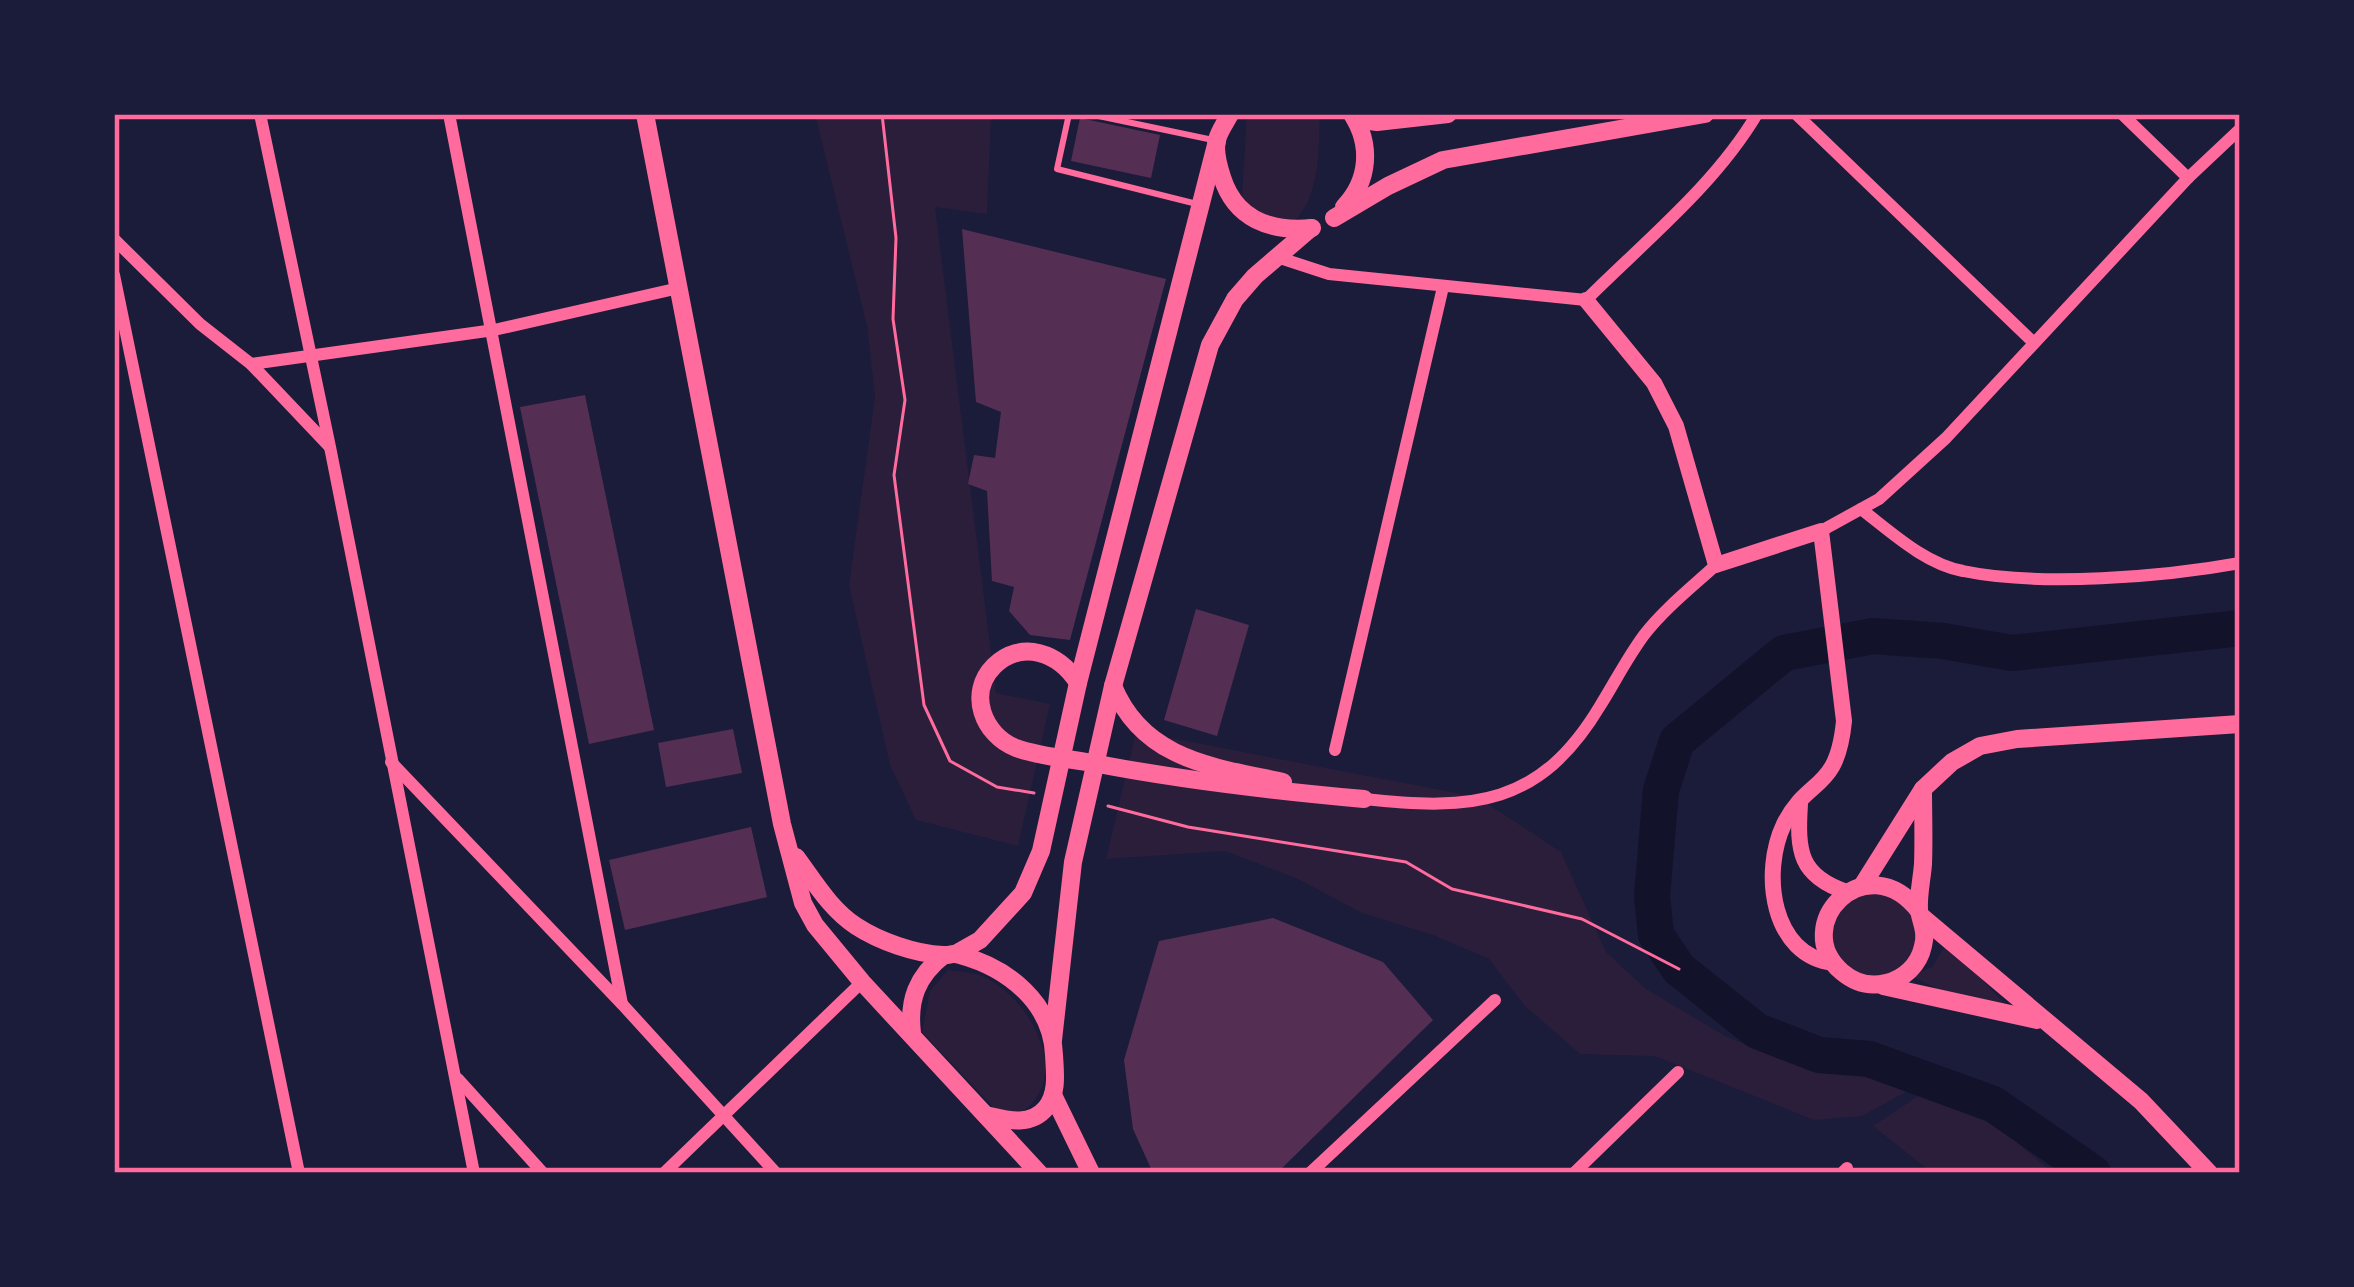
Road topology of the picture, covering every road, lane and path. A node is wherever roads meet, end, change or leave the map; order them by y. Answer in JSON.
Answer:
{"nodes":[{"id":1,"x":260,"y":114,"type":"edge"},
{"id":2,"x":449,"y":114,"type":"edge"},
{"id":3,"x":645,"y":114,"type":"edge"},
{"id":4,"x":1069,"y":114,"type":"edge"},
{"id":5,"x":1089,"y":114,"type":"edge"},
{"id":6,"x":1448,"y":114,"type":"edge"},
{"id":7,"x":1705,"y":114,"type":"edge"},
{"id":8,"x":1757,"y":114,"type":"edge"},
{"id":9,"x":1796,"y":114,"type":"edge"},
{"id":10,"x":2122,"y":114,"type":"edge"},
{"id":11,"x":1354,"y":116,"type":"edge"},
{"id":12,"x":1225,"y":123,"type":"edge"},
{"id":13,"x":2240,"y":129,"type":"edge"},
{"id":14,"x":2188,"y":178,"type":"junction"},
{"id":15,"x":1199,"y":205,"type":"junction"},
{"id":16,"x":1334,"y":218,"type":"junction"},
{"id":17,"x":1312,"y":229,"type":"junction"},
{"id":18,"x":114,"y":239,"type":"edge"},
{"id":19,"x":1280,"y":258,"type":"junction"},
{"id":20,"x":114,"y":275,"type":"edge"},
{"id":21,"x":1443,"y":287,"type":"junction"},
{"id":22,"x":679,"y":288,"type":"junction"},
{"id":23,"x":1586,"y":299,"type":"junction"},
{"id":24,"x":494,"y":330,"type":"junction"},
{"id":25,"x":2034,"y":344,"type":"junction"},
{"id":26,"x":312,"y":356,"type":"junction"},
{"id":27,"x":251,"y":364,"type":"junction"},
{"id":28,"x":330,"y":447,"type":"junction"},
{"id":29,"x":1861,"y":509,"type":"junction"},
{"id":30,"x":1821,"y":530,"type":"junction"},
{"id":31,"x":2240,"y":563,"type":"edge"},
{"id":32,"x":1716,"y":565,"type":"junction"},
{"id":33,"x":1078,"y":683,"type":"junction"},
{"id":34,"x":1113,"y":686,"type":"junction"},
{"id":35,"x":2240,"y":724,"type":"edge"},
{"id":36,"x":1335,"y":750,"type":"dead end"},
{"id":37,"x":391,"y":761,"type":"junction"},
{"id":38,"x":1923,"y":789,"type":"junction"},
{"id":39,"x":1364,"y":799,"type":"junction"},
{"id":40,"x":1800,"y":802,"type":"junction"},
{"id":41,"x":792,"y":850,"type":"junction"},
{"id":42,"x":1855,"y":889,"type":"junction"},
{"id":43,"x":1920,"y":913,"type":"junction"},
{"id":44,"x":951,"y":954,"type":"junction"},
{"id":45,"x":1834,"y":963,"type":"junction"},
{"id":46,"x":862,"y":982,"type":"junction"},
{"id":47,"x":1877,"y":985,"type":"junction"},
{"id":48,"x":1495,"y":1000,"type":"dead end"},
{"id":49,"x":622,"y":1004,"type":"junction"},
{"id":50,"x":2042,"y":1021,"type":"junction"},
{"id":51,"x":912,"y":1034,"type":"junction"},
{"id":52,"x":1053,"y":1040,"type":"junction"},
{"id":53,"x":1678,"y":1072,"type":"dead end"},
{"id":54,"x":457,"y":1078,"type":"junction"},
{"id":55,"x":1053,"y":1095,"type":"junction"},
{"id":56,"x":986,"y":1115,"type":"junction"},
{"id":57,"x":724,"y":1116,"type":"junction"},
{"id":58,"x":299,"y":1173,"type":"edge"},
{"id":59,"x":474,"y":1173,"type":"edge"},
{"id":60,"x":543,"y":1173,"type":"edge"},
{"id":61,"x":664,"y":1173,"type":"edge"},
{"id":62,"x":776,"y":1173,"type":"edge"},
{"id":63,"x":1039,"y":1173,"type":"edge"},
{"id":64,"x":1091,"y":1173,"type":"edge"},
{"id":65,"x":1310,"y":1173,"type":"edge"},
{"id":66,"x":1574,"y":1173,"type":"edge"},
{"id":67,"x":2210,"y":1173,"type":"edge"}],
"edges":[{"from":1,"to":26,"type":"street"},
{"from":2,"to":24,"type":"street"},
{"from":3,"to":22,"type":"main road"},
{"from":4,"to":15,"type":"lane"},
{"from":5,"to":12,"type":"lane"},
{"from":6,"to":11,"type":"main road"},
{"from":7,"to":16,"type":"main road"},
{"from":8,"to":23,"type":"street"},
{"from":9,"to":25,"type":"street"},
{"from":10,"to":14,"type":"street"},
{"from":11,"to":16,"type":"main road"},
{"from":12,"to":15,"type":"main road"},
{"from":12,"to":17,"type":"main road"},
{"from":13,"to":14,"type":"street"},
{"from":14,"to":25,"type":"street"},
{"from":15,"to":33,"type":"main road"},
{"from":16,"to":17,"type":"main road"},
{"from":17,"to":19,"type":"main road"},
{"from":18,"to":27,"type":"street"},
{"from":19,"to":21,"type":"street"},
{"from":19,"to":34,"type":"main road"},
{"from":20,"to":58,"type":"street"},
{"from":21,"to":23,"type":"street"},
{"from":21,"to":36,"type":"street"},
{"from":22,"to":24,"type":"street"},
{"from":22,"to":41,"type":"main road"},
{"from":23,"to":32,"type":"street"},
{"from":24,"to":26,"type":"street"},
{"from":24,"to":49,"type":"street"},
{"from":25,"to":29,"type":"street"},
{"from":26,"to":27,"type":"street"},
{"from":26,"to":28,"type":"street"},
{"from":27,"to":28,"type":"street"},
{"from":28,"to":37,"type":"street"},
{"from":29,"to":30,"type":"street"},
{"from":29,"to":31,"type":"street"},
{"from":30,"to":32,"type":"street"},
{"from":30,"to":40,"type":"street"},
{"from":32,"to":39,"type":"street"},
{"from":33,"to":39,"type":"main road"},
{"from":33,"to":44,"type":"main road"},
{"from":34,"to":39,"type":"main road"},
{"from":34,"to":52,"type":"main road"},
{"from":35,"to":38,"type":"main road"},
{"from":37,"to":49,"type":"street"},
{"from":37,"to":54,"type":"street"},
{"from":38,"to":42,"type":"main road"},
{"from":38,"to":43,"type":"main road"},
{"from":40,"to":42,"type":"street"},
{"from":40,"to":45,"type":"street"},
{"from":41,"to":44,"type":"main road"},
{"from":41,"to":46,"type":"main road"},
{"from":42,"to":43,"type":"main road"},
{"from":42,"to":45,"type":"main road"},
{"from":43,"to":47,"type":"main road"},
{"from":43,"to":50,"type":"main road"},
{"from":44,"to":51,"type":"main road"},
{"from":44,"to":52,"type":"main road"},
{"from":45,"to":47,"type":"main road"},
{"from":46,"to":51,"type":"main road"},
{"from":46,"to":57,"type":"street"},
{"from":47,"to":50,"type":"main road"},
{"from":48,"to":65,"type":"street"},
{"from":49,"to":57,"type":"street"},
{"from":50,"to":67,"type":"main road"},
{"from":51,"to":56,"type":"main road"},
{"from":52,"to":55,"type":"main road"},
{"from":53,"to":66,"type":"street"},
{"from":54,"to":59,"type":"street"},
{"from":54,"to":60,"type":"street"},
{"from":55,"to":56,"type":"main road"},
{"from":55,"to":64,"type":"main road"},
{"from":56,"to":63,"type":"main road"},
{"from":57,"to":61,"type":"street"},
{"from":57,"to":62,"type":"street"}]}
